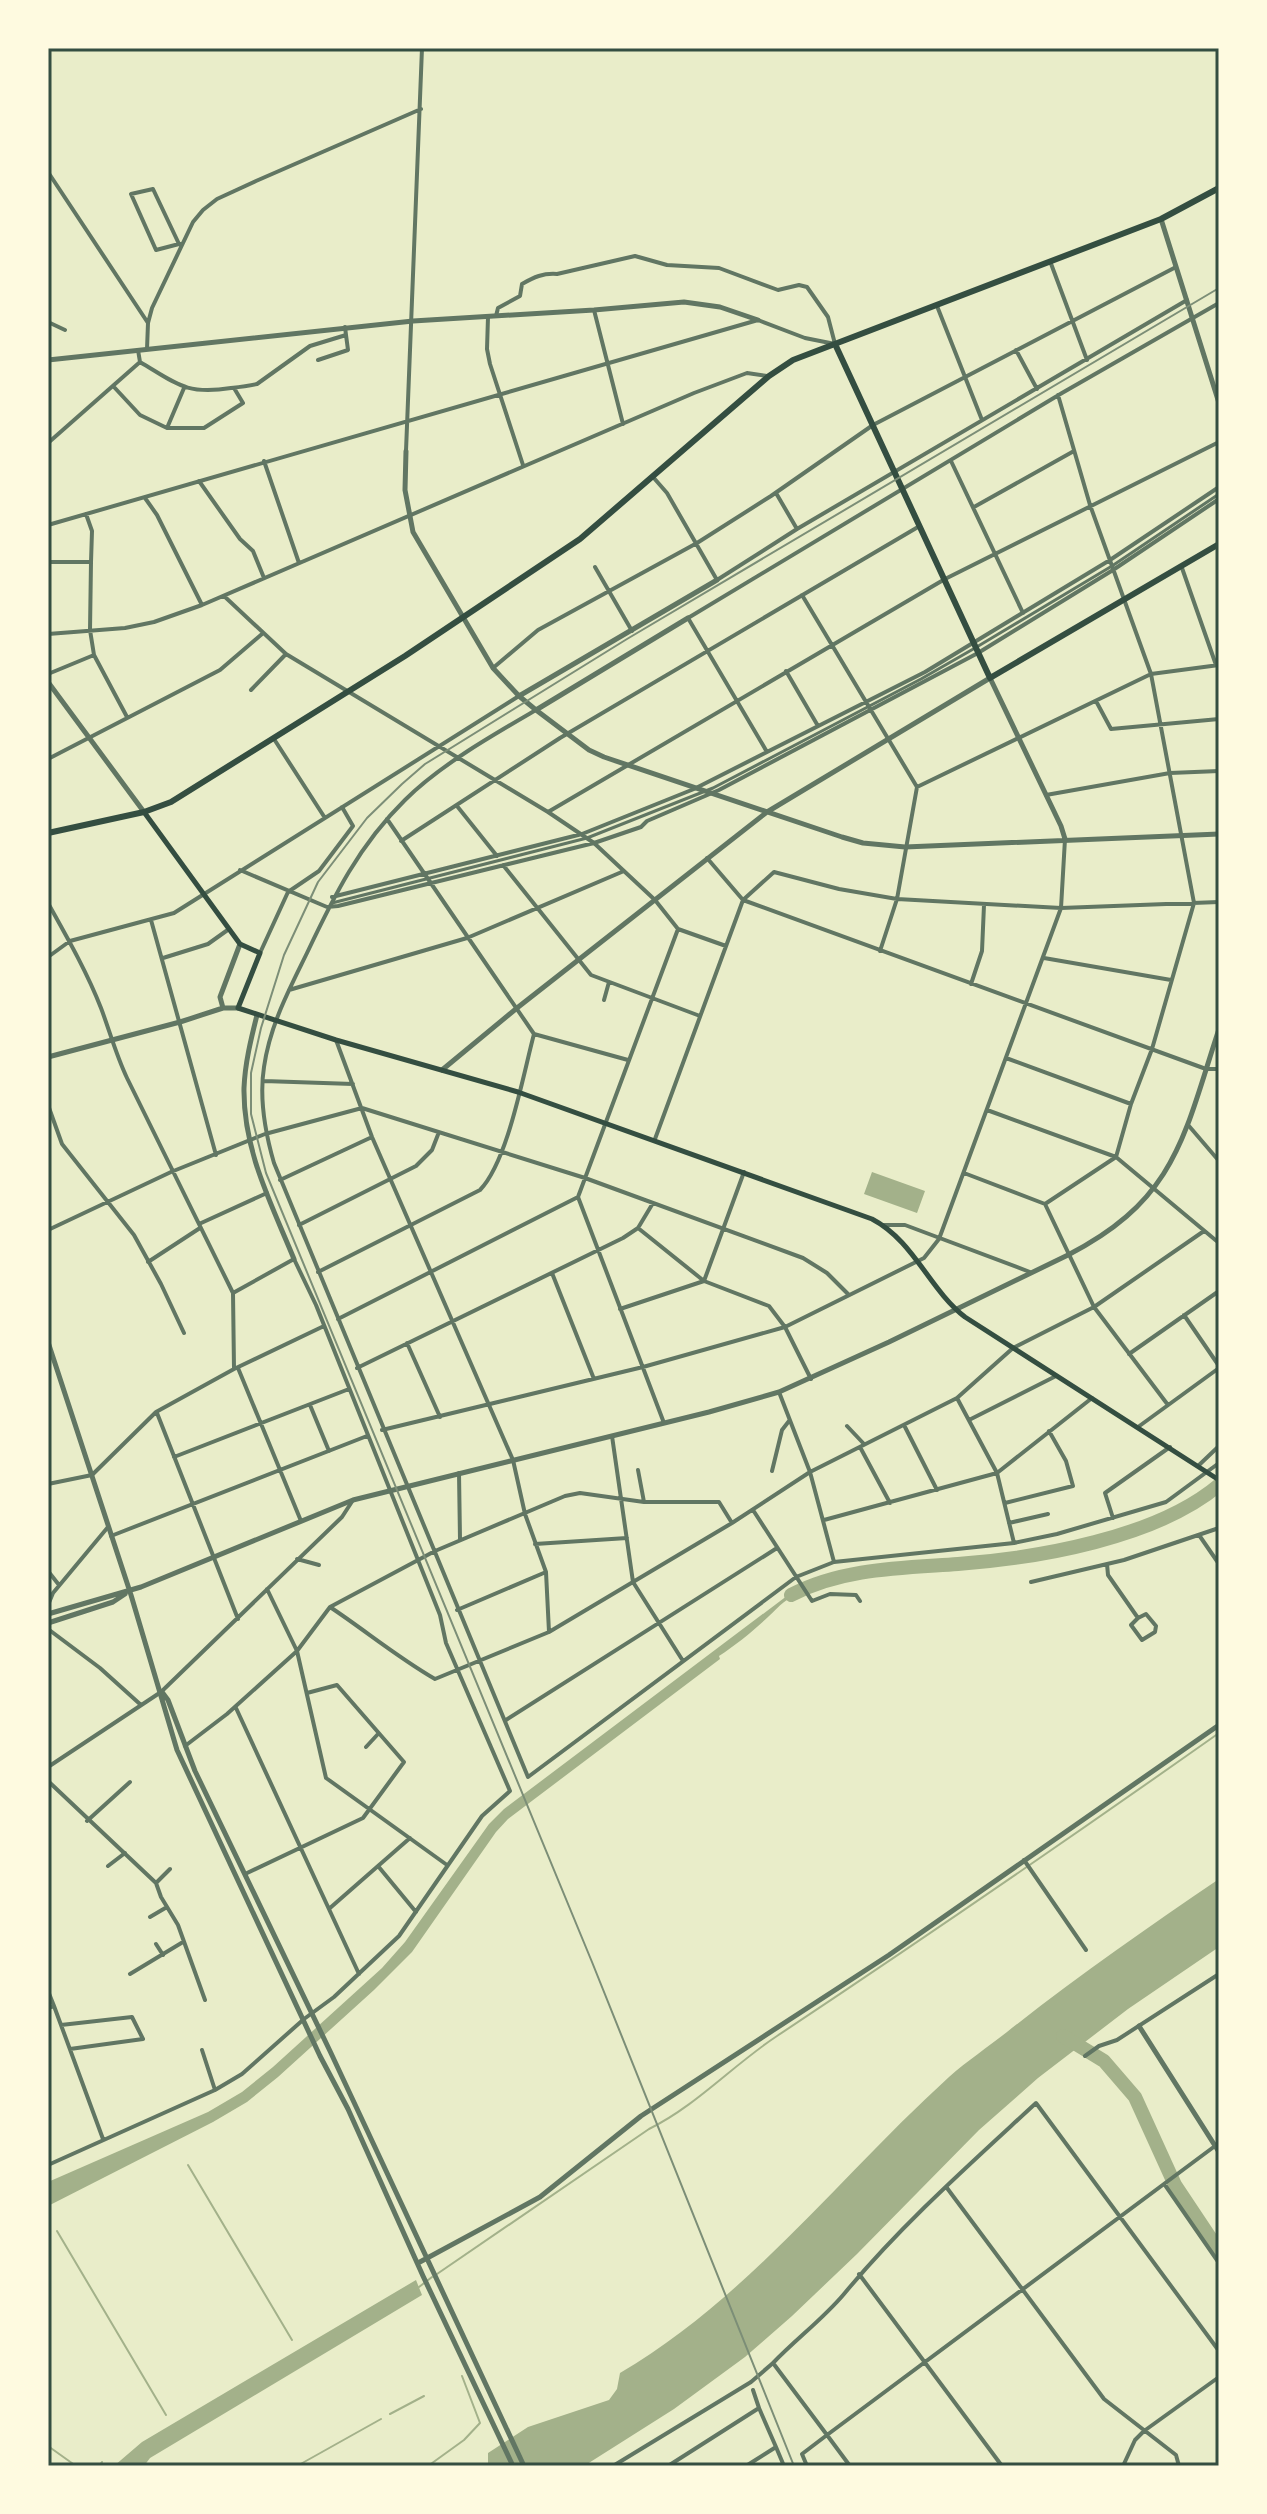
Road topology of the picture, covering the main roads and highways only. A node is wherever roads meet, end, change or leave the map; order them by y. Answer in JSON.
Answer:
{"nodes":[{"id":1,"x":1219,"y":188,"type":"edge"},
{"id":2,"x":835,"y":344,"type":"junction"},
{"id":3,"x":1219,"y":544,"type":"edge"},
{"id":4,"x":144,"y":812,"type":"junction"},
{"id":5,"x":48,"y":833,"type":"edge"},
{"id":6,"x":1219,"y":1480,"type":"edge"}],
"edges":[{"from":1,"to":2,"type":"main road"},
{"from":2,"to":3,"type":"main road"},
{"from":2,"to":4,"type":"main road"},
{"from":4,"to":5,"type":"main road"},
{"from":4,"to":6,"type":"main road"}]}
